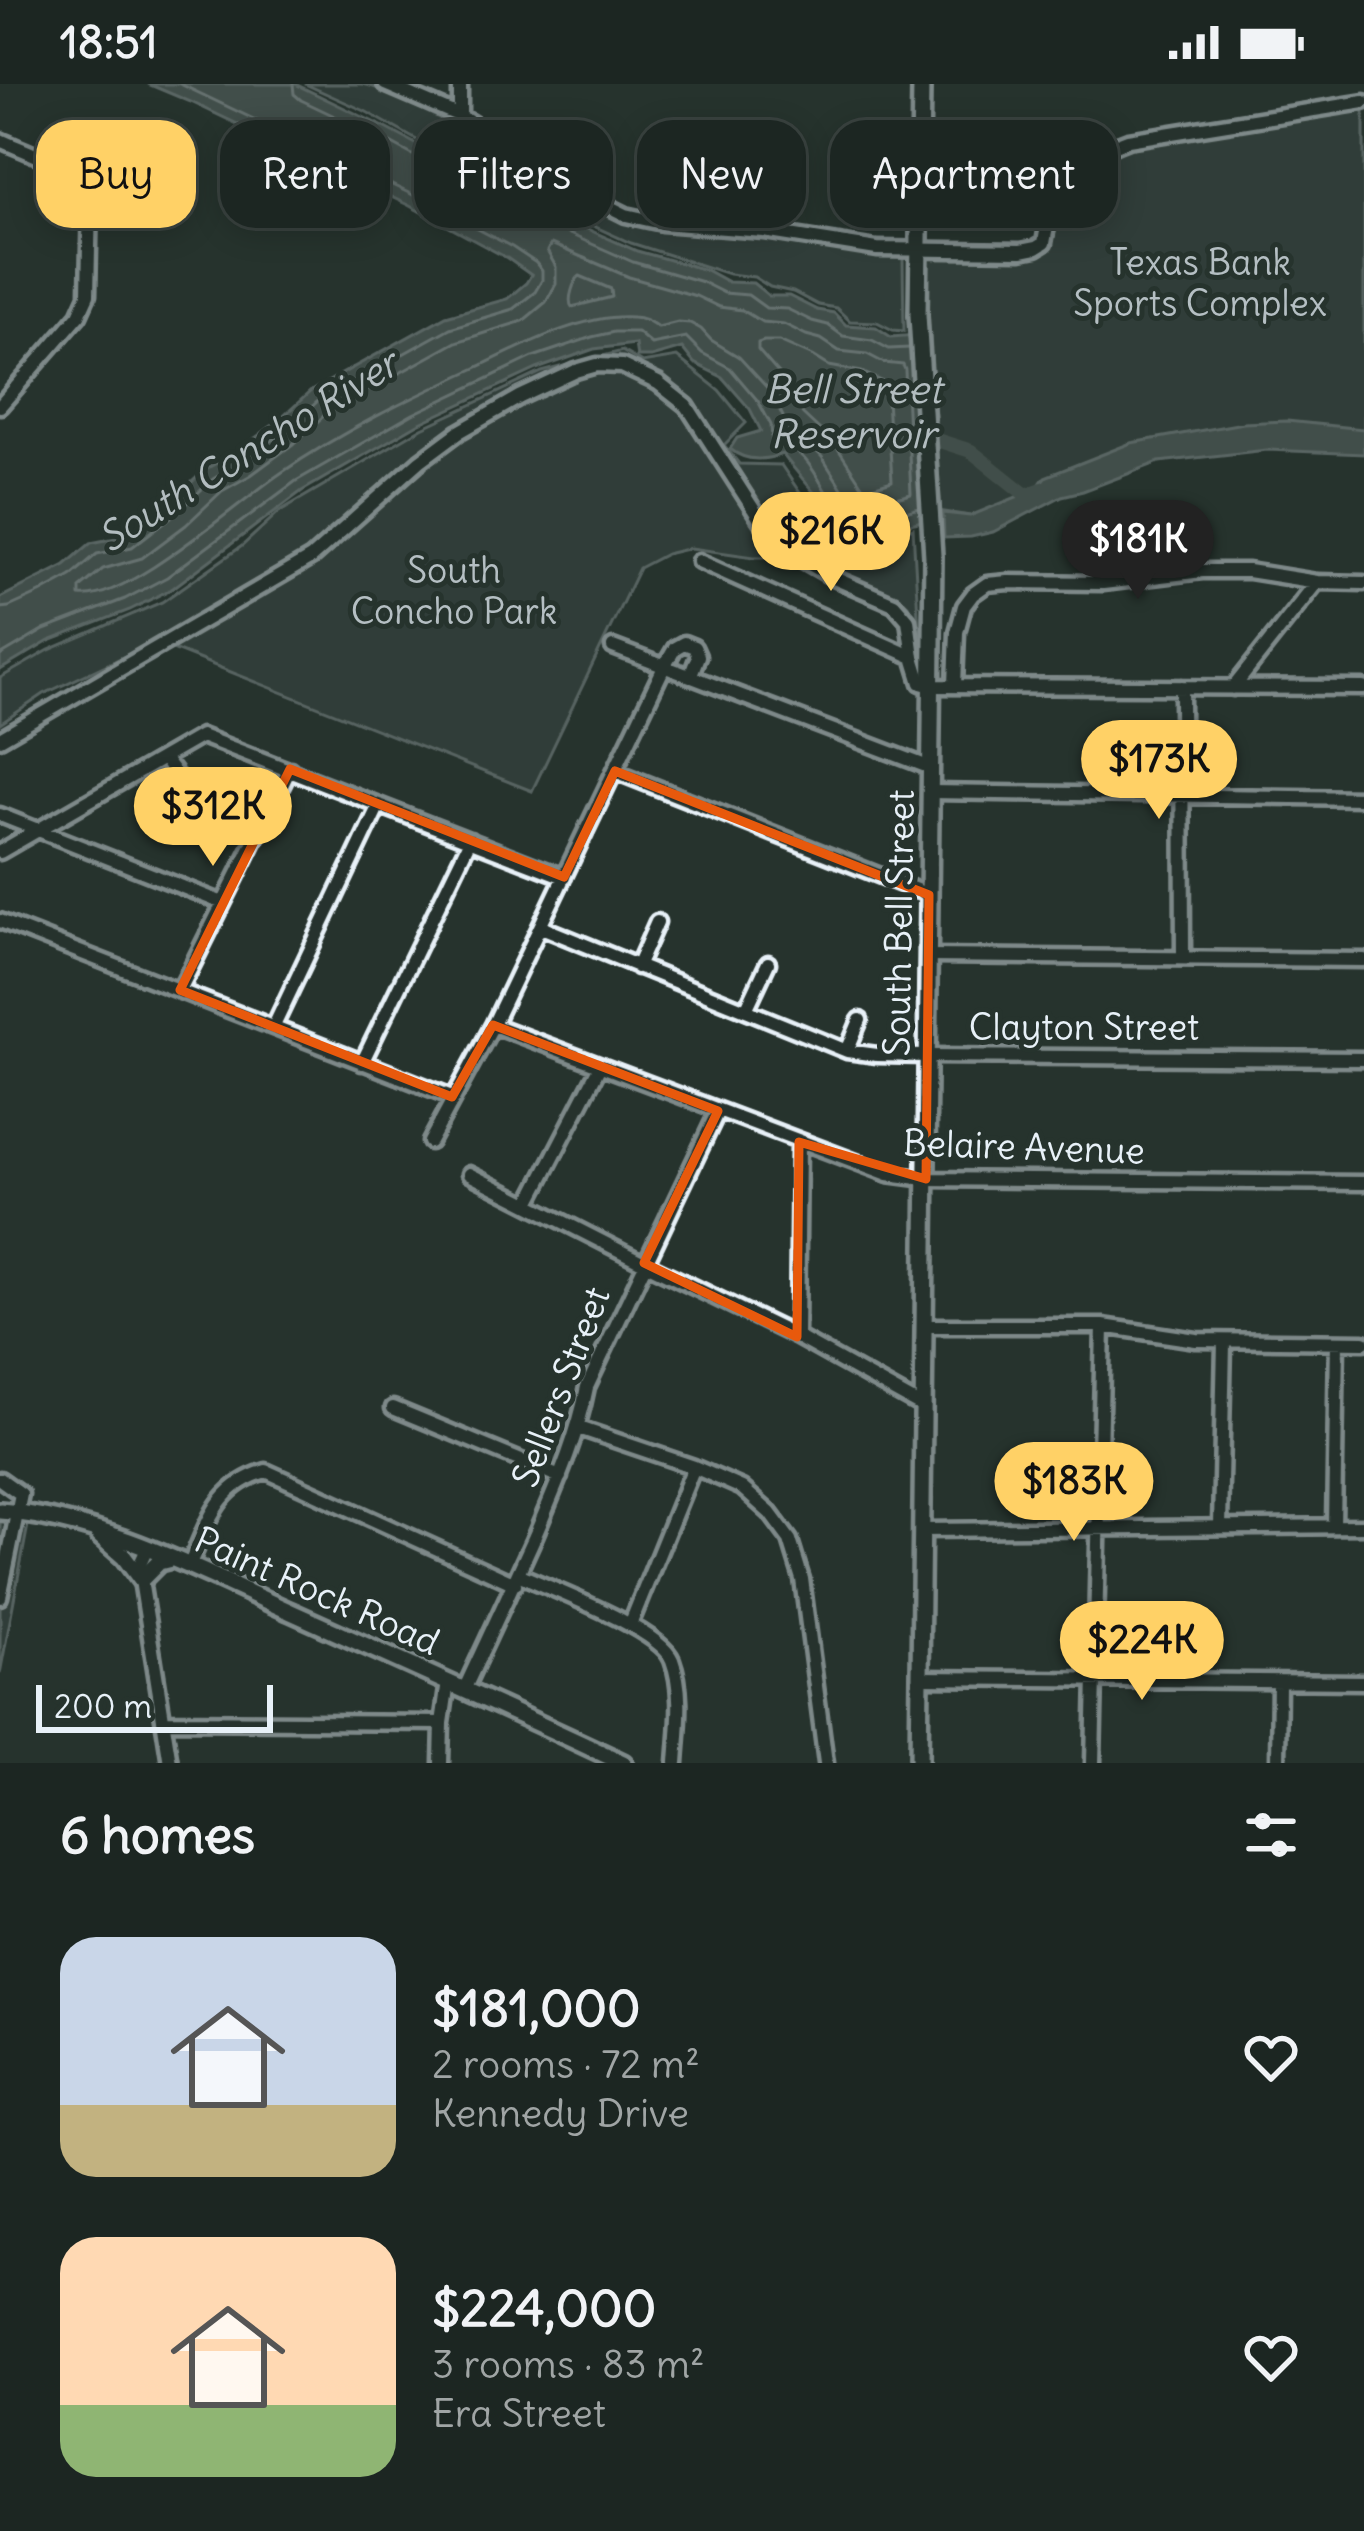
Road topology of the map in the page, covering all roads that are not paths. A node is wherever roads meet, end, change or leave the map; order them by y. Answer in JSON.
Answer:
{"nodes":[{"id":1,"x":385,"y":84,"type":"edge"},
{"id":2,"x":460,"y":84,"type":"edge"},
{"id":3,"x":921,"y":84,"type":"edge"},
{"id":4,"x":1364,"y":102,"type":"edge"},
{"id":5,"x":460,"y":116,"type":"junction"},
{"id":6,"x":0,"y":140,"type":"edge"},
{"id":7,"x":919,"y":249,"type":"junction"},
{"id":8,"x":0,"y":406,"type":"edge"},
{"id":9,"x":699,"y":561,"type":"dead end"},
{"id":10,"x":1316,"y":582,"type":"junction"},
{"id":11,"x":1364,"y":583,"type":"edge"},
{"id":12,"x":613,"y":647,"type":"dead end"},
{"id":13,"x":913,"y":657,"type":"junction"},
{"id":14,"x":664,"y":667,"type":"junction"},
{"id":15,"x":690,"y":677,"type":"junction"},
{"id":16,"x":955,"y":685,"type":"junction"},
{"id":17,"x":932,"y":686,"type":"junction"},
{"id":18,"x":1182,"y":687,"type":"junction"},
{"id":19,"x":1233,"y":688,"type":"junction"},
{"id":20,"x":1364,"y":688,"type":"edge"},
{"id":21,"x":0,"y":739,"type":"edge"},
{"id":22,"x":163,"y":758,"type":"junction"},
{"id":23,"x":931,"y":768,"type":"junction"},
{"id":24,"x":290,"y":769,"type":"junction"},
{"id":25,"x":615,"y":771,"type":"junction"},
{"id":26,"x":175,"y":774,"type":"dead end"},
{"id":27,"x":930,"y":792,"type":"junction"},
{"id":28,"x":1183,"y":795,"type":"junction"},
{"id":29,"x":1364,"y":798,"type":"edge"},
{"id":30,"x":379,"y":805,"type":"junction"},
{"id":31,"x":0,"y":814,"type":"edge"},
{"id":32,"x":36,"y":831,"type":"junction"},
{"id":33,"x":470,"y":840,"type":"junction"},
{"id":34,"x":0,"y":852,"type":"edge"},
{"id":35,"x":564,"y":877,"type":"junction"},
{"id":36,"x":929,"y":895,"type":"junction"},
{"id":37,"x":223,"y":903,"type":"junction"},
{"id":38,"x":0,"y":921,"type":"edge"},
{"id":39,"x":657,"y":922,"type":"dead end"},
{"id":40,"x":541,"y":927,"type":"junction"},
{"id":41,"x":928,"y":956,"type":"junction"},
{"id":42,"x":1183,"y":957,"type":"junction"},
{"id":43,"x":1364,"y":960,"type":"edge"},
{"id":44,"x":768,"y":963,"type":"dead end"},
{"id":45,"x":637,"y":967,"type":"junction"},
{"id":46,"x":180,"y":990,"type":"junction"},
{"id":47,"x":746,"y":1010,"type":"junction"},
{"id":48,"x":860,"y":1020,"type":"dead end"},
{"id":49,"x":493,"y":1025,"type":"junction"},
{"id":50,"x":274,"y":1026,"type":"junction"},
{"id":51,"x":847,"y":1051,"type":"junction"},
{"id":52,"x":928,"y":1056,"type":"junction"},
{"id":53,"x":1364,"y":1059,"type":"edge"},
{"id":54,"x":362,"y":1063,"type":"junction"},
{"id":55,"x":600,"y":1066,"type":"junction"},
{"id":56,"x":452,"y":1097,"type":"junction"},
{"id":57,"x":718,"y":1111,"type":"junction"},
{"id":58,"x":430,"y":1142,"type":"dead end"},
{"id":59,"x":799,"y":1142,"type":"junction"},
{"id":60,"x":469,"y":1174,"type":"dead end"},
{"id":61,"x":926,"y":1180,"type":"junction"},
{"id":62,"x":1364,"y":1183,"type":"edge"},
{"id":63,"x":529,"y":1203,"type":"junction"},
{"id":64,"x":644,"y":1263,"type":"junction"},
{"id":65,"x":924,"y":1326,"type":"junction"},
{"id":66,"x":1103,"y":1326,"type":"junction"},
{"id":67,"x":797,"y":1337,"type":"junction"},
{"id":68,"x":1224,"y":1342,"type":"junction"},
{"id":69,"x":1336,"y":1342,"type":"junction"},
{"id":70,"x":1364,"y":1342,"type":"edge"},
{"id":71,"x":923,"y":1407,"type":"junction"},
{"id":72,"x":393,"y":1408,"type":"dead end"},
{"id":73,"x":579,"y":1428,"type":"junction"},
{"id":74,"x":694,"y":1467,"type":"junction"},
{"id":75,"x":560,"y":1477,"type":"junction"},
{"id":76,"x":0,"y":1480,"type":"edge"},
{"id":77,"x":0,"y":1510,"type":"edge"},
{"id":78,"x":19,"y":1512,"type":"junction"},
{"id":79,"x":1334,"y":1526,"type":"junction"},
{"id":80,"x":1364,"y":1526,"type":"edge"},
{"id":81,"x":1220,"y":1527,"type":"junction"},
{"id":82,"x":90,"y":1528,"type":"junction"},
{"id":83,"x":1098,"y":1528,"type":"junction"},
{"id":84,"x":922,"y":1530,"type":"junction"},
{"id":85,"x":147,"y":1549,"type":"junction"},
{"id":86,"x":171,"y":1559,"type":"junction"},
{"id":87,"x":189,"y":1566,"type":"junction"},
{"id":88,"x":516,"y":1579,"type":"junction"},
{"id":89,"x":141,"y":1580,"type":"junction"},
{"id":90,"x":0,"y":1597,"type":"edge"},
{"id":91,"x":631,"y":1625,"type":"junction"},
{"id":92,"x":920,"y":1678,"type":"junction"},
{"id":93,"x":1095,"y":1678,"type":"junction"},
{"id":94,"x":448,"y":1682,"type":"junction"},
{"id":95,"x":1279,"y":1682,"type":"junction"},
{"id":96,"x":1364,"y":1682,"type":"edge"},
{"id":97,"x":465,"y":1688,"type":"junction"},
{"id":98,"x":164,"y":1721,"type":"junction"},
{"id":99,"x":442,"y":1723,"type":"junction"},
{"id":100,"x":170,"y":1763,"type":"edge"},
{"id":101,"x":441,"y":1763,"type":"edge"},
{"id":102,"x":623,"y":1763,"type":"edge"},
{"id":103,"x":676,"y":1763,"type":"edge"},
{"id":104,"x":826,"y":1763,"type":"edge"},
{"id":105,"x":919,"y":1763,"type":"edge"},
{"id":106,"x":1093,"y":1763,"type":"edge"},
{"id":107,"x":1278,"y":1763,"type":"edge"}],
"edges":[{"from":1,"to":5,"type":"street"},
{"from":2,"to":5,"type":"street"},
{"from":3,"to":7,"type":"main road","name":"South Bell Street"},
{"from":4,"to":7,"type":"street"},
{"from":5,"to":7,"type":"street"},
{"from":6,"to":8,"type":"street"},
{"from":7,"to":17,"type":"main road","name":"South Bell Street"},
{"from":9,"to":13,"type":"street"},
{"from":10,"to":11,"type":"street"},
{"from":10,"to":16,"type":"street"},
{"from":10,"to":19,"type":"street"},
{"from":12,"to":14,"type":"street"},
{"from":13,"to":17,"type":"street"},
{"from":13,"to":21,"type":"street"},
{"from":14,"to":15,"type":"street"},
{"from":14,"to":15,"type":"street"},
{"from":14,"to":25,"type":"street"},
{"from":15,"to":23,"type":"street"},
{"from":16,"to":17,"type":"street"},
{"from":16,"to":18,"type":"street"},
{"from":17,"to":23,"type":"main road","name":"South Bell Street"},
{"from":18,"to":19,"type":"street"},
{"from":18,"to":28,"type":"street"},
{"from":19,"to":20,"type":"street"},
{"from":22,"to":24,"type":"street"},
{"from":22,"to":26,"type":"street"},
{"from":22,"to":32,"type":"street"},
{"from":23,"to":27,"type":"main road","name":"South Bell Street"},
{"from":24,"to":30,"type":"street"},
{"from":24,"to":37,"type":"street"},
{"from":25,"to":35,"type":"street"},
{"from":25,"to":36,"type":"street"},
{"from":27,"to":28,"type":"street"},
{"from":27,"to":36,"type":"main road","name":"South Bell Street"},
{"from":28,"to":29,"type":"street"},
{"from":28,"to":42,"type":"street"},
{"from":30,"to":33,"type":"street"},
{"from":30,"to":50,"type":"street"},
{"from":31,"to":32,"type":"street"},
{"from":32,"to":34,"type":"street"},
{"from":32,"to":37,"type":"street"},
{"from":33,"to":35,"type":"street"},
{"from":33,"to":54,"type":"street"},
{"from":35,"to":40,"type":"street"},
{"from":36,"to":41,"type":"main road","name":"South Bell Street"},
{"from":37,"to":46,"type":"street"},
{"from":38,"to":46,"type":"street"},
{"from":39,"to":45,"type":"street"},
{"from":40,"to":45,"type":"street","name":"Clayton Street"},
{"from":40,"to":49,"type":"street"},
{"from":41,"to":42,"type":"street"},
{"from":41,"to":52,"type":"main road","name":"South Bell Street"},
{"from":42,"to":43,"type":"street"},
{"from":44,"to":47,"type":"street"},
{"from":45,"to":47,"type":"street","name":"Clayton Street"},
{"from":46,"to":50,"type":"street"},
{"from":47,"to":51,"type":"street","name":"Clayton Street"},
{"from":48,"to":51,"type":"street"},
{"from":49,"to":55,"type":"street","name":"Belaire Avenue"},
{"from":49,"to":56,"type":"street"},
{"from":50,"to":54,"type":"street"},
{"from":51,"to":52,"type":"street","name":"Clayton Street"},
{"from":52,"to":53,"type":"street","name":"Clayton Street"},
{"from":52,"to":61,"type":"main road","name":"South Bell Street"},
{"from":54,"to":56,"type":"street"},
{"from":55,"to":57,"type":"street","name":"Belaire Avenue"},
{"from":55,"to":63,"type":"street"},
{"from":56,"to":58,"type":"street"},
{"from":57,"to":59,"type":"street","name":"Belaire Avenue"},
{"from":57,"to":64,"type":"street","name":"Sellers Street"},
{"from":59,"to":61,"type":"street","name":"Belaire Avenue"},
{"from":59,"to":67,"type":"street"},
{"from":60,"to":63,"type":"street"},
{"from":61,"to":62,"type":"street","name":"Belaire Avenue"},
{"from":61,"to":65,"type":"main road","name":"South Bell Street"},
{"from":63,"to":64,"type":"street"},
{"from":64,"to":67,"type":"street"},
{"from":64,"to":73,"type":"street","name":"Sellers Street"},
{"from":65,"to":66,"type":"street"},
{"from":65,"to":71,"type":"main road","name":"South Bell Street"},
{"from":66,"to":68,"type":"street"},
{"from":66,"to":83,"type":"street"},
{"from":67,"to":71,"type":"street"},
{"from":68,"to":69,"type":"street"},
{"from":68,"to":81,"type":"street"},
{"from":69,"to":70,"type":"street"},
{"from":69,"to":79,"type":"street"},
{"from":71,"to":84,"type":"main road","name":"South Bell Street"},
{"from":72,"to":75,"type":"street"},
{"from":73,"to":74,"type":"street"},
{"from":73,"to":75,"type":"street","name":"Sellers Street"},
{"from":74,"to":91,"type":"street"},
{"from":74,"to":104,"type":"street"},
{"from":75,"to":88,"type":"street","name":"Sellers Street"},
{"from":76,"to":78,"type":"street"},
{"from":77,"to":78,"type":"main road","name":"Paint Rock Road"},
{"from":78,"to":82,"type":"main road","name":"Paint Rock Road"},
{"from":78,"to":90,"type":"street"},
{"from":79,"to":80,"type":"street"},
{"from":79,"to":81,"type":"street"},
{"from":81,"to":83,"type":"street"},
{"from":82,"to":85,"type":"main road","name":"Paint Rock Road"},
{"from":82,"to":89,"type":"main road"},
{"from":83,"to":84,"type":"street"},
{"from":83,"to":93,"type":"street"},
{"from":84,"to":92,"type":"main road","name":"South Bell Street"},
{"from":85,"to":86,"type":"main road","name":"Paint Rock Road"},
{"from":85,"to":89,"type":"street"},
{"from":86,"to":87,"type":"main road","name":"Paint Rock Road"},
{"from":86,"to":89,"type":"main road"},
{"from":87,"to":88,"type":"street"},
{"from":87,"to":94,"type":"main road","name":"Paint Rock Road"},
{"from":88,"to":91,"type":"street"},
{"from":88,"to":97,"type":"street","name":"Sellers Street"},
{"from":89,"to":98,"type":"street"},
{"from":91,"to":103,"type":"street"},
{"from":92,"to":93,"type":"street"},
{"from":92,"to":105,"type":"main road","name":"South Bell Street"},
{"from":93,"to":95,"type":"street"},
{"from":93,"to":106,"type":"street"},
{"from":94,"to":97,"type":"main road","name":"Paint Rock Road"},
{"from":94,"to":99,"type":"street"},
{"from":95,"to":96,"type":"street"},
{"from":95,"to":107,"type":"street"},
{"from":97,"to":102,"type":"main road","name":"Paint Rock Road"},
{"from":98,"to":99,"type":"street"},
{"from":98,"to":100,"type":"street"},
{"from":99,"to":101,"type":"street"}]}
